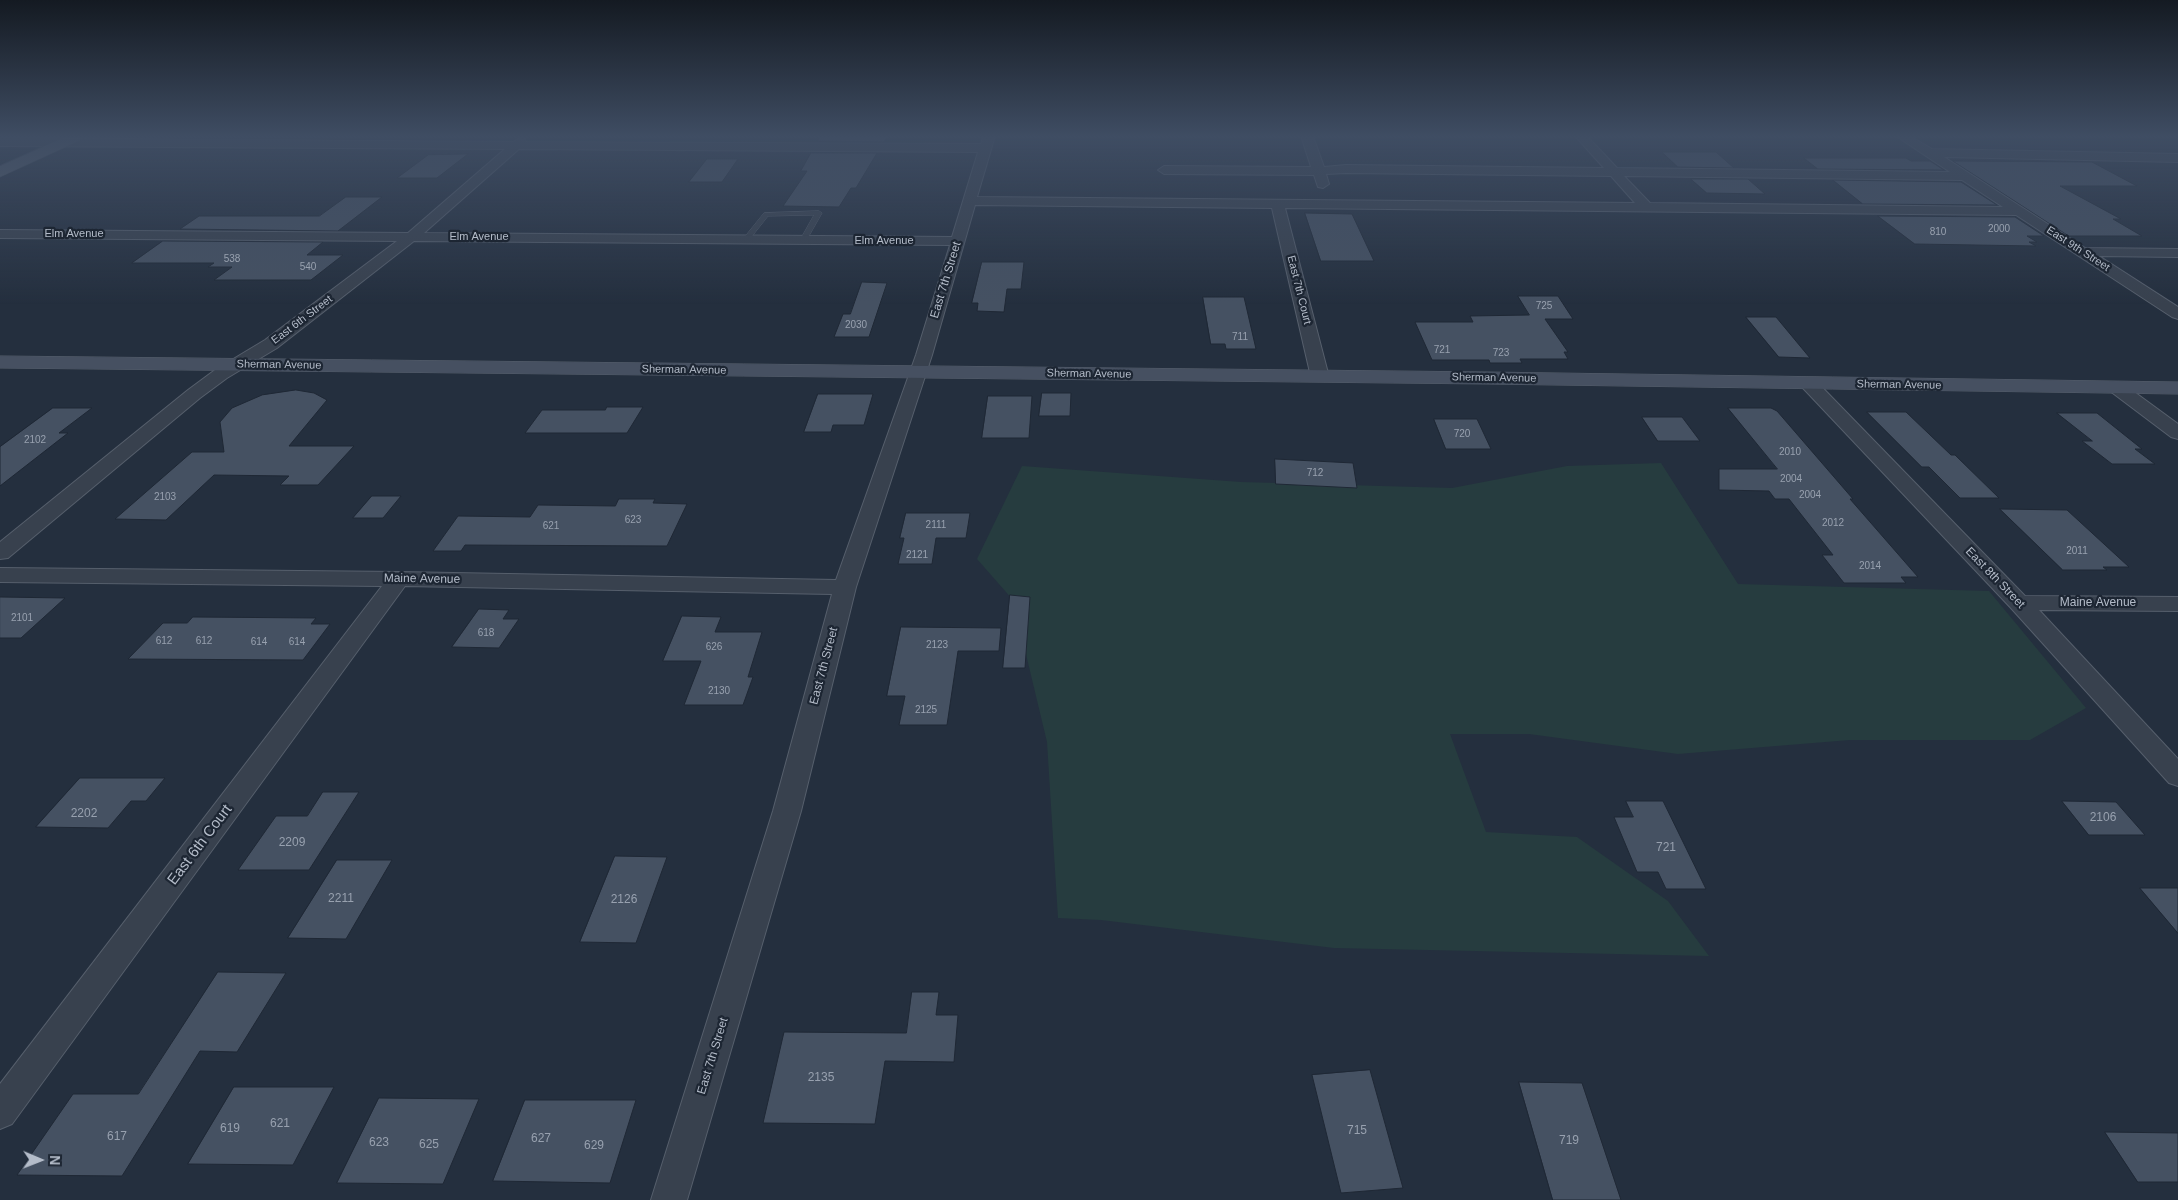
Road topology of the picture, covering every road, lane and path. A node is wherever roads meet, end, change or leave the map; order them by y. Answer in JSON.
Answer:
{"nodes":[{"id":1,"x":462,"y":192,"type":"edge"},
{"id":2,"x":973,"y":192,"type":"edge"},
{"id":3,"x":1325,"y":192,"type":"edge"},
{"id":4,"x":1632,"y":192,"type":"edge"},
{"id":5,"x":1990,"y":192,"type":"edge"},
{"id":6,"x":970,"y":201,"type":"junction"},
{"id":7,"x":1277,"y":203,"type":"junction"},
{"id":8,"x":1328,"y":203,"type":"junction"},
{"id":9,"x":1646,"y":207,"type":"junction"},
{"id":10,"x":2019,"y":211,"type":"junction"},
{"id":11,"x":0,"y":234,"type":"edge"},
{"id":12,"x":411,"y":237,"type":"junction"},
{"id":13,"x":747,"y":239,"type":"junction"},
{"id":14,"x":804,"y":240,"type":"junction"},
{"id":15,"x":958,"y":241,"type":"junction"},
{"id":16,"x":2082,"y":252,"type":"junction"},
{"id":17,"x":2178,"y":253,"type":"edge"},
{"id":18,"x":2178,"y":314,"type":"edge"},
{"id":19,"x":0,"y":362,"type":"edge"},
{"id":20,"x":237,"y":365,"type":"junction"},
{"id":21,"x":918,"y":372,"type":"junction"},
{"id":22,"x":1320,"y":377,"type":"junction"},
{"id":23,"x":1808,"y":383,"type":"junction"},
{"id":24,"x":2116,"y":387,"type":"junction"},
{"id":25,"x":2178,"y":388,"type":"edge"},
{"id":26,"x":2178,"y":433,"type":"edge"},
{"id":27,"x":0,"y":553,"type":"edge"},
{"id":28,"x":0,"y":575,"type":"edge"},
{"id":29,"x":400,"y":579,"type":"junction"},
{"id":30,"x":845,"y":587,"type":"junction"},
{"id":31,"x":2019,"y":602,"type":"junction"},
{"id":32,"x":2178,"y":604,"type":"edge"},
{"id":33,"x":2178,"y":776,"type":"edge"},
{"id":34,"x":0,"y":1112,"type":"edge"},
{"id":35,"x":669,"y":1200,"type":"edge"}],
"edges":[{"from":1,"to":12,"type":"street","name":"East 6th Street"},
{"from":2,"to":6,"type":"street","name":"East 7th Street"},
{"from":3,"to":8,"type":"street"},
{"from":4,"to":9,"type":"street"},
{"from":5,"to":10,"type":"street","name":"East 9th Street"},
{"from":6,"to":7,"type":"street"},
{"from":6,"to":15,"type":"street","name":"East 7th Street"},
{"from":7,"to":8,"type":"street"},
{"from":7,"to":22,"type":"street","name":"East 7th Court"},
{"from":8,"to":9,"type":"street"},
{"from":9,"to":10,"type":"street"},
{"from":10,"to":16,"type":"street","name":"East 9th Street"},
{"from":11,"to":12,"type":"street","name":"Elm Avenue"},
{"from":12,"to":13,"type":"street","name":"Elm Avenue"},
{"from":12,"to":20,"type":"street","name":"East 6th Street"},
{"from":13,"to":14,"type":"street","name":"Elm Avenue"},
{"from":13,"to":14,"type":"lane"},
{"from":14,"to":15,"type":"street","name":"Elm Avenue"},
{"from":15,"to":21,"type":"street","name":"East 7th Street"},
{"from":16,"to":17,"type":"street"},
{"from":16,"to":18,"type":"street","name":"East 9th Street"},
{"from":19,"to":20,"type":"street","name":"Sherman Avenue"},
{"from":20,"to":21,"type":"street","name":"Sherman Avenue"},
{"from":20,"to":27,"type":"street","name":"East 6th Street"},
{"from":21,"to":22,"type":"street","name":"Sherman Avenue"},
{"from":21,"to":30,"type":"street","name":"East 7th Street"},
{"from":22,"to":23,"type":"street","name":"Sherman Avenue"},
{"from":23,"to":24,"type":"street","name":"Sherman Avenue"},
{"from":23,"to":31,"type":"street","name":"East 8th Street"},
{"from":24,"to":25,"type":"street","name":"Sherman Avenue"},
{"from":24,"to":26,"type":"street"},
{"from":28,"to":29,"type":"street","name":"Maine Avenue"},
{"from":29,"to":30,"type":"street","name":"Maine Avenue"},
{"from":29,"to":34,"type":"street","name":"East 6th Court"},
{"from":30,"to":35,"type":"street","name":"East 7th Street"},
{"from":31,"to":32,"type":"street","name":"Maine Avenue"},
{"from":31,"to":33,"type":"street","name":"East 8th Street"}]}
